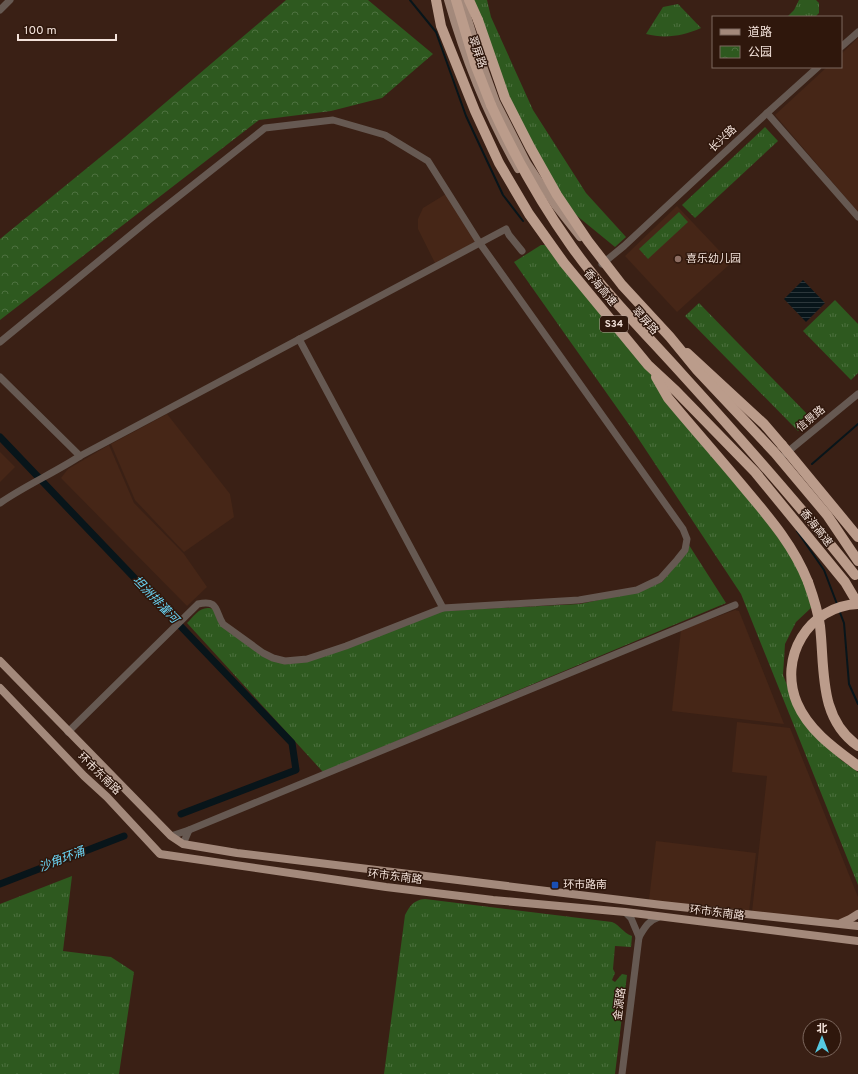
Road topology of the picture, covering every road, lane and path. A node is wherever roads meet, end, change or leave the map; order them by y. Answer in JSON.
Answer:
{"nodes":[{"id":1,"x":10,"y":0,"type":"edge"},
{"id":2,"x":431,"y":0,"type":"edge"},
{"id":3,"x":436,"y":0,"type":"edge"},
{"id":4,"x":448,"y":0,"type":"edge"},
{"id":5,"x":456,"y":0,"type":"edge"},
{"id":6,"x":462,"y":0,"type":"edge"},
{"id":7,"x":469,"y":0,"type":"edge"},
{"id":8,"x":475,"y":0,"type":"edge"},
{"id":9,"x":0,"y":10,"type":"edge"},
{"id":10,"x":478,"y":20,"type":"junction"},
{"id":11,"x":441,"y":26,"type":"junction"},
{"id":12,"x":858,"y":32,"type":"edge"},
{"id":13,"x":842,"y":46,"type":"edge"},
{"id":14,"x":817,"y":68,"type":"edge"},
{"id":15,"x":767,"y":113,"type":"junction"},
{"id":16,"x":858,"y":218,"type":"edge"},
{"id":17,"x":479,"y":242,"type":"junction"},
{"id":18,"x":522,"y":251,"type":"dead end"},
{"id":19,"x":602,"y":264,"type":"junction"},
{"id":20,"x":670,"y":337,"type":"junction"},
{"id":21,"x":299,"y":339,"type":"junction"},
{"id":22,"x":0,"y":342,"type":"edge"},
{"id":23,"x":648,"y":365,"type":"junction"},
{"id":24,"x":0,"y":377,"type":"edge"},
{"id":25,"x":858,"y":394,"type":"edge"},
{"id":26,"x":80,"y":456,"type":"junction"},
{"id":27,"x":777,"y":461,"type":"junction"},
{"id":28,"x":0,"y":503,"type":"edge"},
{"id":29,"x":858,"y":537,"type":"edge"},
{"id":30,"x":858,"y":559,"type":"edge"},
{"id":31,"x":858,"y":578,"type":"edge"},
{"id":32,"x":858,"y":604,"type":"edge"},
{"id":33,"x":735,"y":605,"type":"dead end"},
{"id":34,"x":443,"y":608,"type":"junction"},
{"id":35,"x":0,"y":661,"type":"edge"},
{"id":36,"x":0,"y":688,"type":"edge"},
{"id":37,"x":68,"y":732,"type":"junction"},
{"id":38,"x":858,"y":746,"type":"edge"},
{"id":39,"x":858,"y":766,"type":"edge"},
{"id":40,"x":189,"y":830,"type":"junction"},
{"id":41,"x":171,"y":836,"type":"junction"},
{"id":42,"x":183,"y":844,"type":"junction"},
{"id":43,"x":625,"y":912,"type":"junction"},
{"id":44,"x":858,"y":914,"type":"edge"},
{"id":45,"x":659,"y":917,"type":"junction"},
{"id":46,"x":838,"y":924,"type":"junction"},
{"id":47,"x":858,"y":926,"type":"edge"},
{"id":48,"x":639,"y":937,"type":"junction"},
{"id":49,"x":858,"y":941,"type":"edge"},
{"id":50,"x":622,"y":1074,"type":"edge"}],
"edges":[{"from":1,"to":9,"type":"street"},
{"from":2,"to":11,"type":"highway"},
{"from":3,"to":11,"type":"highway","name":"香海高速","number":"S34"},
{"from":4,"to":31,"type":"main road","name":"翠屏路"},
{"from":5,"to":31,"type":"highway","name":"香海高速","number":"S34","bridge":true},
{"from":6,"to":19,"type":"main road","name":"翠屏路"},
{"from":7,"to":10,"type":"highway"},
{"from":8,"to":10,"type":"highway"},
{"from":10,"to":20,"type":"highway","bridge":true},
{"from":11,"to":23,"type":"highway","name":"香海高速","number":"S34"},
{"from":12,"to":13,"type":"street"},
{"from":14,"to":15,"type":"street","name":"长兴路"},
{"from":15,"to":16,"type":"street"},
{"from":15,"to":19,"type":"street","name":"长兴路"},
{"from":17,"to":18,"type":"street"},
{"from":17,"to":21,"type":"street"},
{"from":17,"to":22,"type":"street"},
{"from":17,"to":34,"type":"street"},
{"from":19,"to":27,"type":"main road","name":"翠屏路"},
{"from":20,"to":29,"type":"highway","bridge":true},
{"from":20,"to":30,"type":"highway","bridge":true},
{"from":21,"to":26,"type":"street"},
{"from":21,"to":34,"type":"street"},
{"from":23,"to":32,"type":"highway","name":"香海高速","number":"S34"},
{"from":23,"to":38,"type":"highway","bridge":true},
{"from":24,"to":26,"type":"street"},
{"from":25,"to":27,"type":"street","name":"信景路"},
{"from":26,"to":28,"type":"street"},
{"from":27,"to":30,"type":"main road","name":"翠屏路"},
{"from":32,"to":39,"type":"highway"},
{"from":33,"to":40,"type":"street"},
{"from":34,"to":37,"type":"street"},
{"from":35,"to":37,"type":"main road","name":"环市东南路"},
{"from":36,"to":43,"type":"main road","name":"环市东南路"},
{"from":37,"to":41,"type":"main road","name":"环市东南路"},
{"from":40,"to":41,"type":"street"},
{"from":40,"to":42,"type":"street"},
{"from":41,"to":42,"type":"main road","name":"环市东南路"},
{"from":42,"to":46,"type":"main road","name":"环市东南路"},
{"from":43,"to":45,"type":"main road","name":"环市东南路"},
{"from":43,"to":48,"type":"street"},
{"from":44,"to":46,"type":"main road"},
{"from":45,"to":48,"type":"street"},
{"from":45,"to":49,"type":"main road","name":"环市东南路"},
{"from":46,"to":47,"type":"main road","name":"环市东南路"},
{"from":48,"to":50,"type":"street","name":"金源路"}]}
